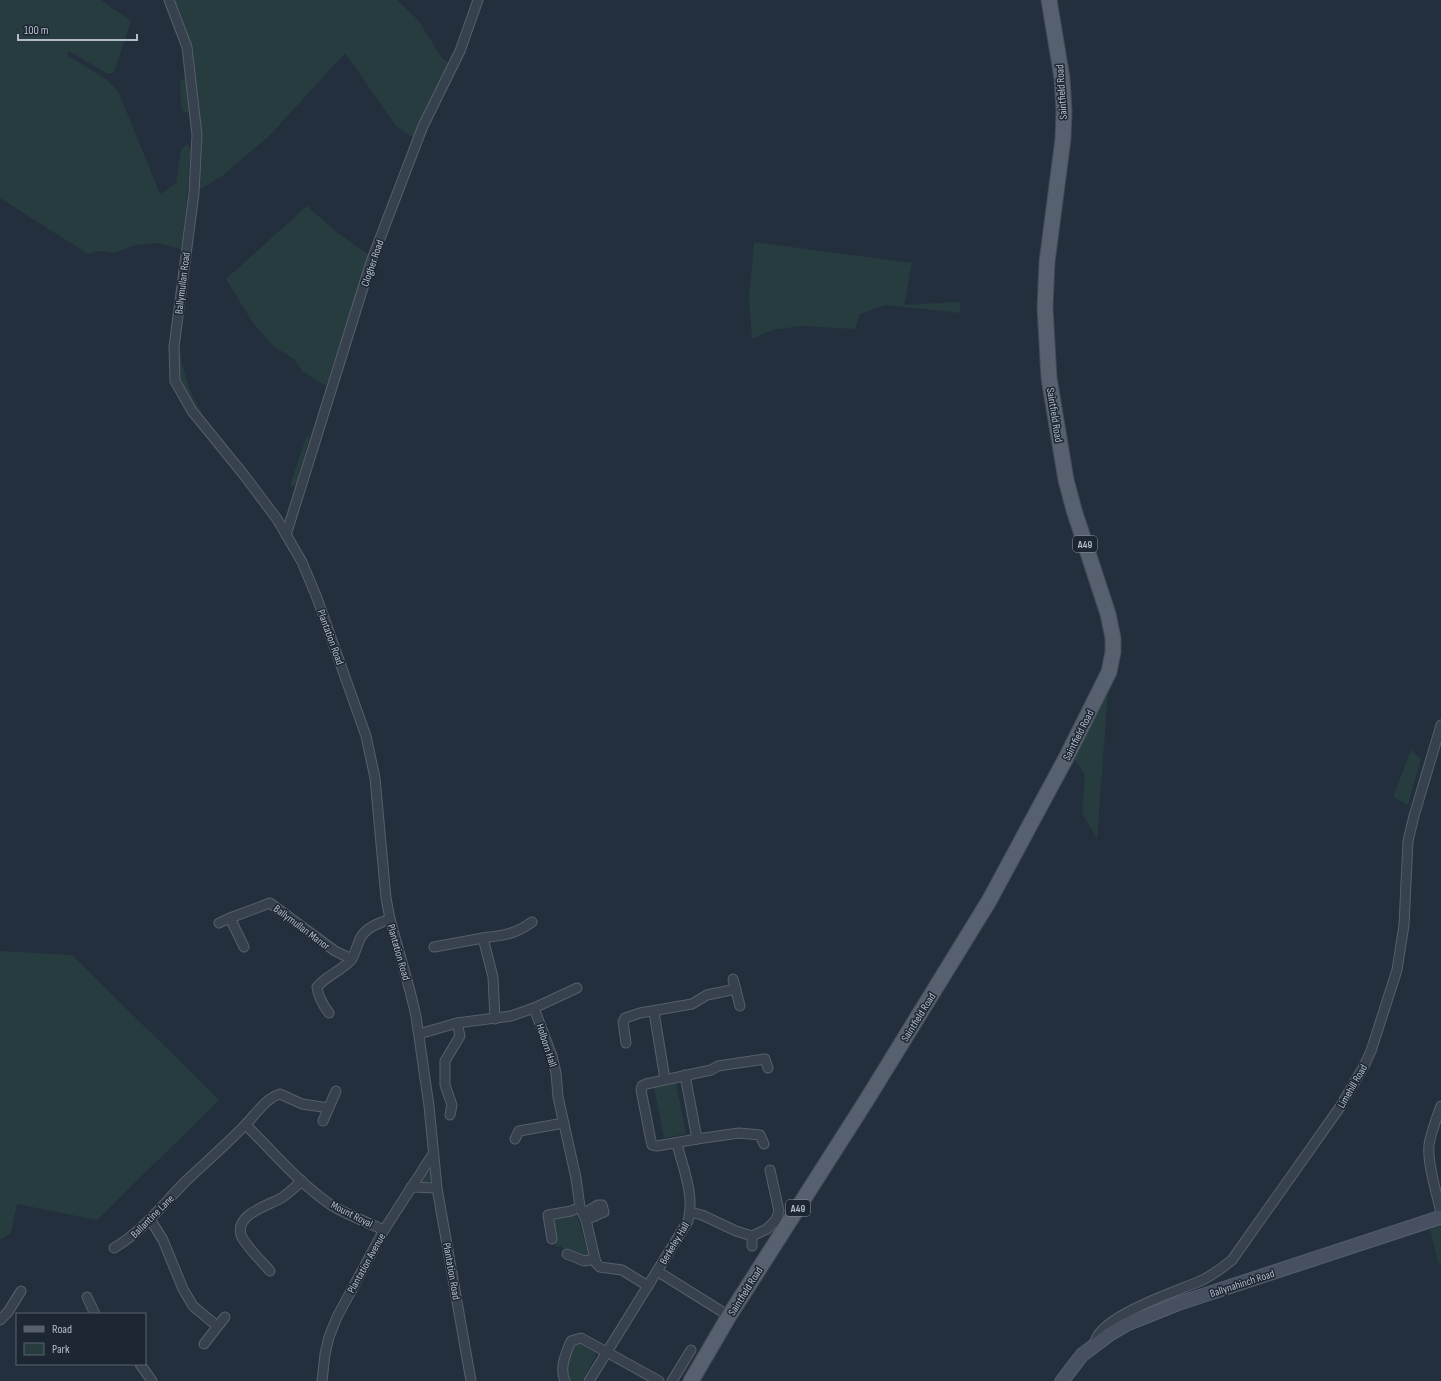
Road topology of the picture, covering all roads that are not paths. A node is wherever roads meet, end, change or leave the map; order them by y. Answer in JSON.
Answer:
{"nodes":[{"id":1,"x":169,"y":0,"type":"edge"},
{"id":2,"x":478,"y":0,"type":"edge"},
{"id":3,"x":1049,"y":0,"type":"edge"},
{"id":4,"x":286,"y":534,"type":"junction"},
{"id":5,"x":1441,"y":725,"type":"edge"},
{"id":6,"x":230,"y":918,"type":"junction"},
{"id":7,"x":390,"y":920,"type":"junction"},
{"id":8,"x":532,"y":922,"type":"dead end"},
{"id":9,"x":219,"y":923,"type":"dead end"},
{"id":10,"x":483,"y":938,"type":"junction"},
{"id":11,"x":244,"y":947,"type":"dead end"},
{"id":12,"x":434,"y":947,"type":"dead end"},
{"id":13,"x":352,"y":959,"type":"junction"},
{"id":14,"x":733,"y":979,"type":"dead end"},
{"id":15,"x":577,"y":988,"type":"dead end"},
{"id":16,"x":736,"y":989,"type":"junction"},
{"id":17,"x":740,"y":1006,"type":"dead end"},
{"id":18,"x":534,"y":1008,"type":"junction"},
{"id":19,"x":654,"y":1012,"type":"junction"},
{"id":20,"x":329,"y":1013,"type":"dead end"},
{"id":21,"x":495,"y":1019,"type":"junction"},
{"id":22,"x":457,"y":1024,"type":"junction"},
{"id":23,"x":419,"y":1034,"type":"junction"},
{"id":24,"x":626,"y":1043,"type":"dead end"},
{"id":25,"x":768,"y":1068,"type":"dead end"},
{"id":26,"x":685,"y":1076,"type":"junction"},
{"id":27,"x":665,"y":1079,"type":"junction"},
{"id":28,"x":336,"y":1091,"type":"dead end"},
{"id":29,"x":1441,"y":1106,"type":"edge"},
{"id":30,"x":328,"y":1108,"type":"junction"},
{"id":31,"x":450,"y":1115,"type":"dead end"},
{"id":32,"x":323,"y":1121,"type":"dead end"},
{"id":33,"x":564,"y":1123,"type":"junction"},
{"id":34,"x":246,"y":1125,"type":"junction"},
{"id":35,"x":517,"y":1132,"type":"dead end"},
{"id":36,"x":763,"y":1136,"type":"dead end"},
{"id":37,"x":697,"y":1139,"type":"junction"},
{"id":38,"x":677,"y":1144,"type":"junction"},
{"id":39,"x":433,"y":1154,"type":"junction"},
{"id":40,"x":770,"y":1170,"type":"dead end"},
{"id":41,"x":302,"y":1181,"type":"junction"},
{"id":42,"x":411,"y":1187,"type":"junction"},
{"id":43,"x":437,"y":1188,"type":"junction"},
{"id":44,"x":690,"y":1212,"type":"junction"},
{"id":45,"x":1441,"y":1212,"type":"edge"},
{"id":46,"x":583,"y":1214,"type":"junction"},
{"id":47,"x":1441,"y":1217,"type":"edge"},
{"id":48,"x":150,"y":1220,"type":"junction"},
{"id":49,"x":384,"y":1230,"type":"junction"},
{"id":50,"x":752,"y":1236,"type":"junction"},
{"id":51,"x":552,"y":1239,"type":"dead end"},
{"id":52,"x":752,"y":1246,"type":"dead end"},
{"id":53,"x":114,"y":1248,"type":"dead end"},
{"id":54,"x":567,"y":1254,"type":"dead end"},
{"id":55,"x":595,"y":1259,"type":"junction"},
{"id":56,"x":272,"y":1271,"type":"dead end"},
{"id":57,"x":657,"y":1271,"type":"junction"},
{"id":58,"x":648,"y":1286,"type":"junction"},
{"id":59,"x":21,"y":1291,"type":"dead end"},
{"id":60,"x":87,"y":1297,"type":"dead end"},
{"id":61,"x":8,"y":1312,"type":"junction"},
{"id":62,"x":95,"y":1313,"type":"edge"},
{"id":63,"x":729,"y":1316,"type":"junction"},
{"id":64,"x":16,"y":1317,"type":"edge"},
{"id":65,"x":225,"y":1317,"type":"dead end"},
{"id":66,"x":0,"y":1320,"type":"edge"},
{"id":67,"x":217,"y":1326,"type":"junction"},
{"id":68,"x":204,"y":1344,"type":"dead end"},
{"id":69,"x":1095,"y":1344,"type":"junction"},
{"id":70,"x":691,"y":1350,"type":"dead end"},
{"id":71,"x":606,"y":1352,"type":"junction"},
{"id":72,"x":141,"y":1365,"type":"edge"},
{"id":73,"x":152,"y":1381,"type":"edge"},
{"id":74,"x":322,"y":1381,"type":"edge"},
{"id":75,"x":471,"y":1381,"type":"edge"},
{"id":76,"x":565,"y":1381,"type":"edge"},
{"id":77,"x":589,"y":1381,"type":"edge"},
{"id":78,"x":659,"y":1381,"type":"edge"},
{"id":79,"x":672,"y":1381,"type":"edge"},
{"id":80,"x":691,"y":1381,"type":"edge"},
{"id":81,"x":1062,"y":1381,"type":"edge"}],
"edges":[{"from":1,"to":4,"type":"street","name":"Ballymullan Road"},
{"from":2,"to":4,"type":"street","name":"Clogher Road"},
{"from":3,"to":63,"type":"main road","name":"Saintfield Road","number":"A49"},
{"from":4,"to":7,"type":"street","name":"Plantation Road"},
{"from":5,"to":69,"type":"street","name":"Limehill Road"},
{"from":6,"to":9,"type":"street","name":"Ballymullan Manor"},
{"from":6,"to":11,"type":"street"},
{"from":6,"to":13,"type":"street","name":"Ballymullan Manor"},
{"from":7,"to":13,"type":"street"},
{"from":7,"to":23,"type":"street","name":"Plantation Road"},
{"from":8,"to":10,"type":"street"},
{"from":10,"to":12,"type":"street"},
{"from":10,"to":21,"type":"street"},
{"from":13,"to":20,"type":"street"},
{"from":14,"to":16,"type":"street"},
{"from":15,"to":18,"type":"street"},
{"from":16,"to":17,"type":"street"},
{"from":16,"to":19,"type":"street"},
{"from":18,"to":21,"type":"street"},
{"from":18,"to":33,"type":"street","name":"Holborn Hall"},
{"from":19,"to":24,"type":"street"},
{"from":19,"to":27,"type":"street"},
{"from":21,"to":22,"type":"street"},
{"from":22,"to":23,"type":"street"},
{"from":22,"to":31,"type":"street"},
{"from":23,"to":39,"type":"street","name":"Plantation Road"},
{"from":25,"to":26,"type":"street"},
{"from":26,"to":27,"type":"street"},
{"from":26,"to":37,"type":"street"},
{"from":27,"to":38,"type":"street"},
{"from":28,"to":30,"type":"street"},
{"from":29,"to":45,"type":"street"},
{"from":30,"to":32,"type":"street"},
{"from":30,"to":34,"type":"street"},
{"from":33,"to":35,"type":"street"},
{"from":33,"to":46,"type":"street","name":"Holborn Hall"},
{"from":34,"to":41,"type":"street","name":"Mount Royal"},
{"from":34,"to":48,"type":"street","name":"Ballantine Lane"},
{"from":36,"to":37,"type":"street"},
{"from":37,"to":38,"type":"street"},
{"from":38,"to":44,"type":"street","name":"Berkeley Hall"},
{"from":39,"to":42,"type":"street","name":"Plantation Avenue"},
{"from":39,"to":43,"type":"street","name":"Plantation Road"},
{"from":40,"to":50,"type":"street"},
{"from":41,"to":49,"type":"street","name":"Mount Royal"},
{"from":41,"to":56,"type":"street"},
{"from":42,"to":43,"type":"street"},
{"from":42,"to":49,"type":"street","name":"Plantation Avenue"},
{"from":43,"to":75,"type":"street","name":"Plantation Road"},
{"from":44,"to":50,"type":"street"},
{"from":44,"to":57,"type":"street","name":"Berkeley Hall"},
{"from":46,"to":51,"type":"street"},
{"from":46,"to":55,"type":"street","name":"Holborn Hall"},
{"from":47,"to":69,"type":"street","name":"Ballynahinch Road"},
{"from":48,"to":53,"type":"street","name":"Ballantine Lane"},
{"from":48,"to":67,"type":"street"},
{"from":49,"to":74,"type":"street","name":"Plantation Avenue"},
{"from":50,"to":52,"type":"street"},
{"from":54,"to":55,"type":"street"},
{"from":55,"to":58,"type":"street"},
{"from":57,"to":58,"type":"street","name":"Berkeley Hall"},
{"from":57,"to":63,"type":"street","name":"Berkeley Hall"},
{"from":58,"to":71,"type":"street","name":"Berkeley Hall"},
{"from":59,"to":61,"type":"street"},
{"from":60,"to":62,"type":"street"},
{"from":61,"to":64,"type":"street"},
{"from":61,"to":66,"type":"street"},
{"from":63,"to":80,"type":"main road","name":"Saintfield Road","number":"A49"},
{"from":65,"to":67,"type":"street"},
{"from":67,"to":68,"type":"street"},
{"from":69,"to":81,"type":"street","name":"Ballynahinch Road"},
{"from":70,"to":79,"type":"street"},
{"from":71,"to":76,"type":"street"},
{"from":71,"to":77,"type":"street","name":"Berkeley Hall"},
{"from":71,"to":78,"type":"street"},
{"from":72,"to":73,"type":"street"}]}
